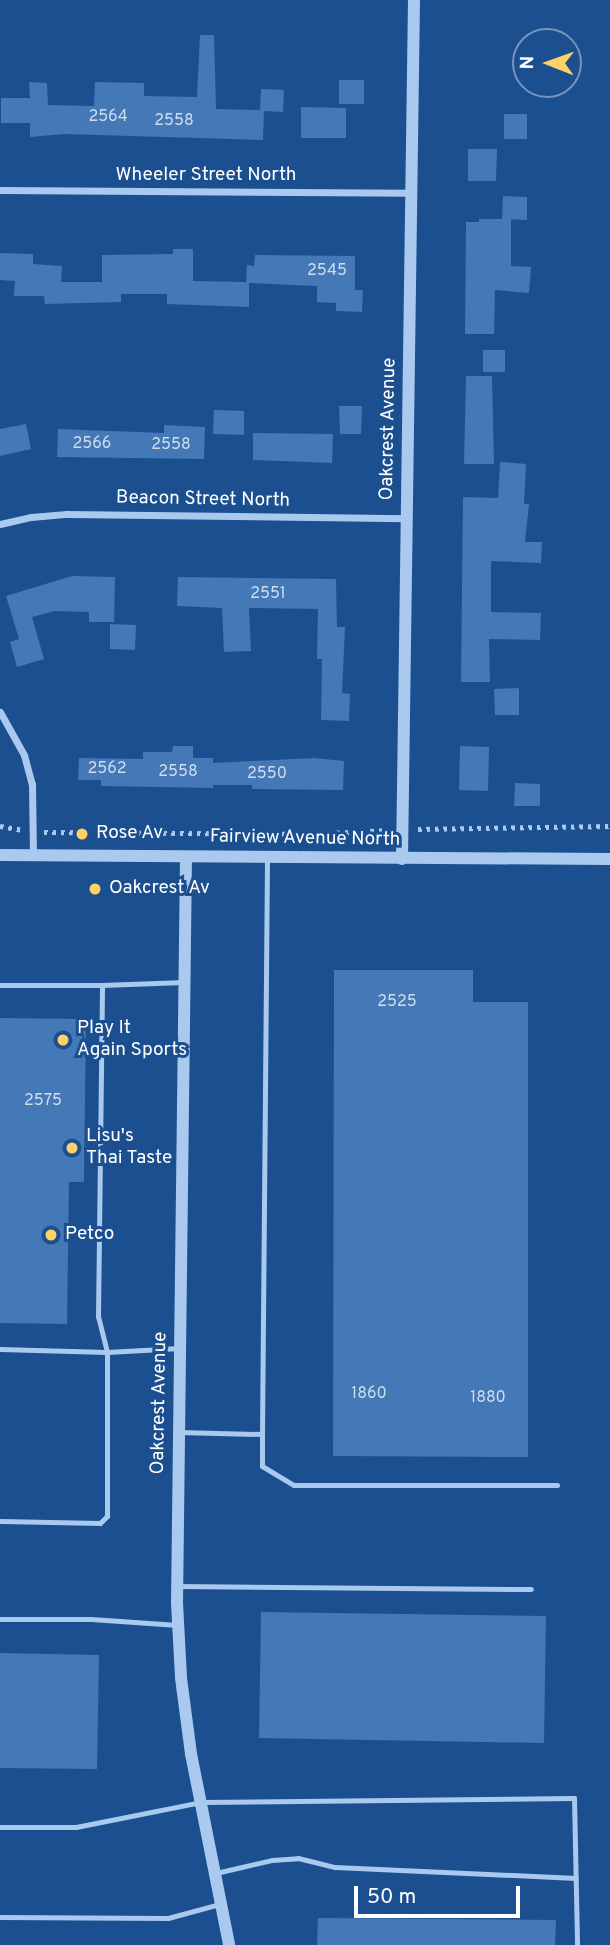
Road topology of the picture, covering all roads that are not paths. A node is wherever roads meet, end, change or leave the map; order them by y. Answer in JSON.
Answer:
{"nodes":[{"id":1,"x":414,"y":0,"type":"edge"},
{"id":2,"x":0,"y":190,"type":"edge"},
{"id":3,"x":411,"y":193,"type":"junction"},
{"id":4,"x":407,"y":517,"type":"junction"},
{"id":5,"x":0,"y":524,"type":"edge"},
{"id":6,"x":0,"y":712,"type":"edge"},
{"id":7,"x":0,"y":855,"type":"edge"},
{"id":8,"x":33,"y":855,"type":"junction"},
{"id":9,"x":186,"y":857,"type":"junction"},
{"id":10,"x":267,"y":857,"type":"junction"},
{"id":11,"x":402,"y":859,"type":"junction"},
{"id":12,"x":610,"y":859,"type":"edge"},
{"id":13,"x":184,"y":982,"type":"junction"},
{"id":14,"x":0,"y":985,"type":"edge"},
{"id":15,"x":102,"y":985,"type":"junction"},
{"id":16,"x":180,"y":1348,"type":"junction"},
{"id":17,"x":0,"y":1349,"type":"edge"},
{"id":18,"x":107,"y":1352,"type":"junction"},
{"id":19,"x":178,"y":1432,"type":"junction"},
{"id":20,"x":262,"y":1434,"type":"junction"},
{"id":21,"x":557,"y":1485,"type":"dead end"},
{"id":22,"x":0,"y":1521,"type":"edge"},
{"id":23,"x":177,"y":1586,"type":"junction"},
{"id":24,"x":531,"y":1589,"type":"dead end"},
{"id":25,"x":0,"y":1619,"type":"edge"},
{"id":26,"x":178,"y":1625,"type":"junction"},
{"id":27,"x":201,"y":1802,"type":"junction"},
{"id":28,"x":0,"y":1827,"type":"edge"},
{"id":29,"x":216,"y":1873,"type":"junction"},
{"id":30,"x":576,"y":1878,"type":"junction"},
{"id":31,"x":223,"y":1903,"type":"junction"},
{"id":32,"x":0,"y":1917,"type":"edge"},
{"id":33,"x":229,"y":1945,"type":"edge"},
{"id":34,"x":577,"y":1945,"type":"edge"}],
"edges":[{"from":1,"to":3,"type":"street","name":"Oakcrest Avenue"},
{"from":2,"to":3,"type":"street","name":"Wheeler Street North"},
{"from":3,"to":4,"type":"street","name":"Oakcrest Avenue"},
{"from":4,"to":5,"type":"street","name":"Beacon Street North"},
{"from":4,"to":11,"type":"street","name":"Oakcrest Avenue"},
{"from":6,"to":8,"type":"street"},
{"from":7,"to":8,"type":"street","name":"Fairview Avenue North"},
{"from":8,"to":9,"type":"street","name":"Fairview Avenue North"},
{"from":9,"to":10,"type":"street","name":"Fairview Avenue North"},
{"from":9,"to":13,"type":"street","name":"Oakcrest Avenue"},
{"from":10,"to":11,"type":"street","name":"Fairview Avenue North"},
{"from":10,"to":20,"type":"lane"},
{"from":11,"to":12,"type":"street","name":"Fairview Avenue North"},
{"from":13,"to":15,"type":"lane"},
{"from":13,"to":16,"type":"street","name":"Oakcrest Avenue"},
{"from":14,"to":15,"type":"lane"},
{"from":15,"to":18,"type":"lane"},
{"from":16,"to":18,"type":"lane"},
{"from":16,"to":19,"type":"street","name":"Oakcrest Avenue"},
{"from":17,"to":18,"type":"lane"},
{"from":18,"to":22,"type":"lane"},
{"from":19,"to":20,"type":"lane"},
{"from":19,"to":23,"type":"street","name":"Oakcrest Avenue"},
{"from":20,"to":21,"type":"lane"},
{"from":23,"to":24,"type":"lane"},
{"from":23,"to":26,"type":"street","name":"Oakcrest Avenue"},
{"from":25,"to":26,"type":"lane"},
{"from":26,"to":27,"type":"street","name":"Oakcrest Avenue"},
{"from":27,"to":28,"type":"lane"},
{"from":27,"to":29,"type":"street","name":"Oakcrest Avenue"},
{"from":27,"to":30,"type":"lane"},
{"from":29,"to":30,"type":"lane"},
{"from":29,"to":31,"type":"street","name":"Oakcrest Avenue"},
{"from":30,"to":34,"type":"lane"},
{"from":31,"to":32,"type":"lane"},
{"from":31,"to":33,"type":"street","name":"Oakcrest Avenue"}]}
